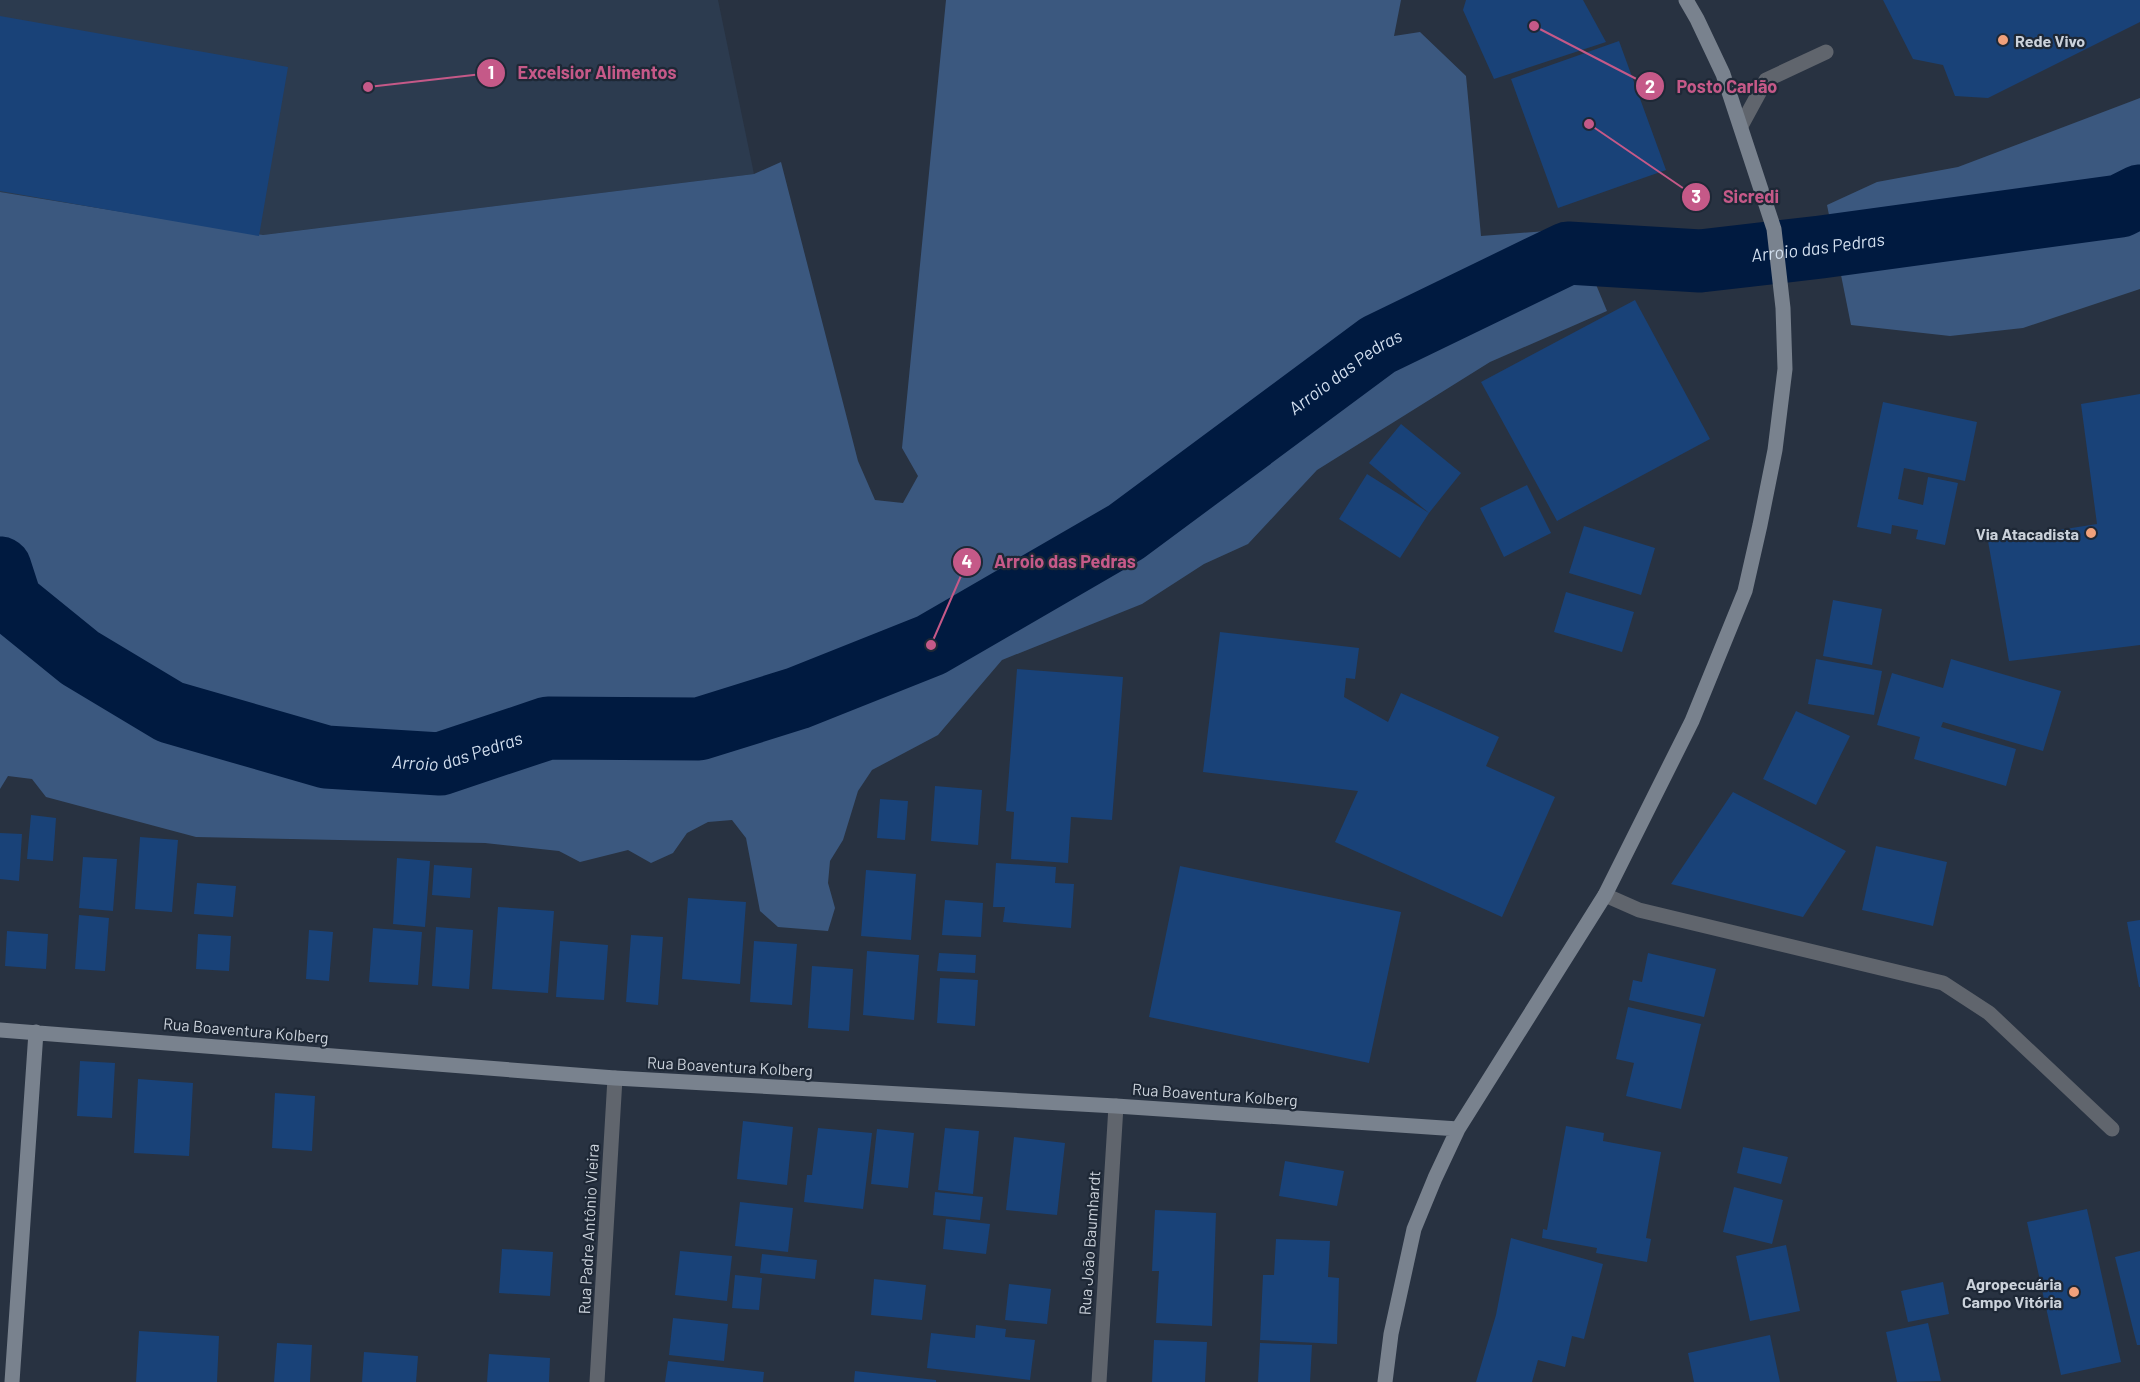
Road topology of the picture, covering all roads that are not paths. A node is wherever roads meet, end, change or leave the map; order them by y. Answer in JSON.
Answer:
{"nodes":[{"id":1,"x":1686,"y":0,"type":"edge"},
{"id":2,"x":1826,"y":52,"type":"dead end"},
{"id":3,"x":1741,"y":126,"type":"junction"},
{"id":4,"x":1605,"y":896,"type":"junction"},
{"id":5,"x":0,"y":1030,"type":"edge"},
{"id":6,"x":36,"y":1032,"type":"junction"},
{"id":7,"x":615,"y":1078,"type":"junction"},
{"id":8,"x":1116,"y":1106,"type":"junction"},
{"id":9,"x":1458,"y":1129,"type":"junction"},
{"id":10,"x":2112,"y":1129,"type":"dead end"},
{"id":11,"x":12,"y":1382,"type":"edge"},
{"id":12,"x":597,"y":1382,"type":"edge"},
{"id":13,"x":1099,"y":1382,"type":"edge"},
{"id":14,"x":1385,"y":1382,"type":"edge"}],
"edges":[{"from":1,"to":3,"type":"street"},
{"from":2,"to":3,"type":"street"},
{"from":3,"to":4,"type":"street"},
{"from":4,"to":9,"type":"street"},
{"from":4,"to":10,"type":"street"},
{"from":5,"to":6,"type":"street","name":"Rua Boaventura Kolberg"},
{"from":6,"to":7,"type":"street","name":"Rua Boaventura Kolberg"},
{"from":6,"to":11,"type":"street"},
{"from":7,"to":8,"type":"street","name":"Rua Boaventura Kolberg"},
{"from":7,"to":12,"type":"street","name":"Rua Padre Antônio Vieira"},
{"from":8,"to":9,"type":"street","name":"Rua Boaventura Kolberg"},
{"from":8,"to":13,"type":"street","name":"Rua João Baumhardt"},
{"from":9,"to":14,"type":"street"}]}
